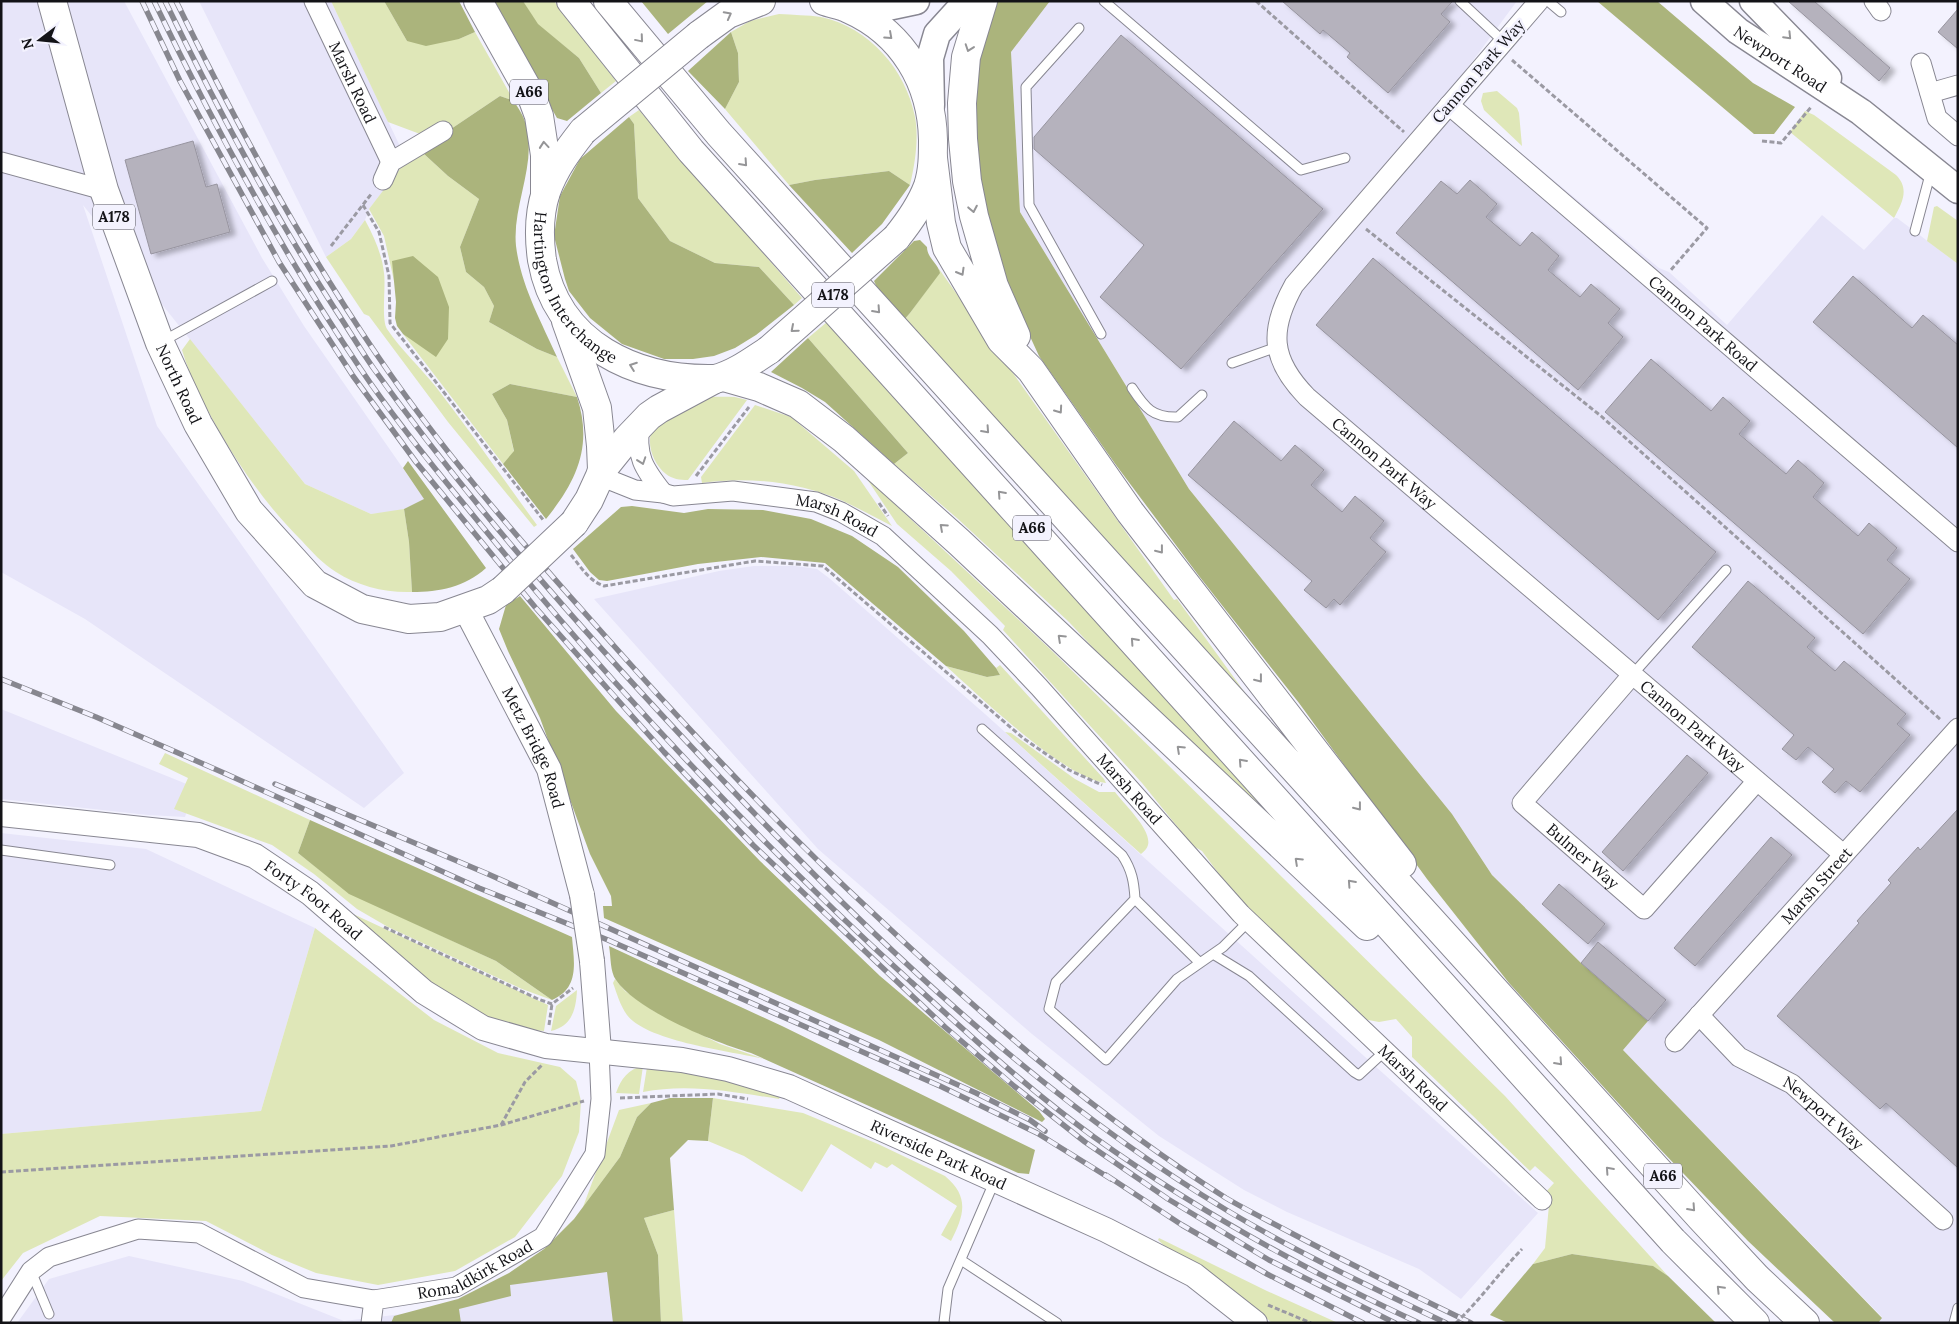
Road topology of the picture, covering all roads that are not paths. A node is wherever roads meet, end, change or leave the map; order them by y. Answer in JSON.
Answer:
{"nodes":[{"id":1,"x":52,"y":1,"type":"edge"},
{"id":2,"x":314,"y":1,"type":"edge"},
{"id":3,"x":478,"y":1,"type":"edge"},
{"id":4,"x":571,"y":1,"type":"edge"},
{"id":5,"x":608,"y":1,"type":"edge"},
{"id":6,"x":761,"y":1,"type":"edge"},
{"id":7,"x":916,"y":1,"type":"edge"},
{"id":8,"x":967,"y":1,"type":"edge"},
{"id":9,"x":983,"y":1,"type":"edge"},
{"id":10,"x":1104,"y":1,"type":"edge"},
{"id":11,"x":1460,"y":1,"type":"edge"},
{"id":12,"x":1539,"y":1,"type":"edge"},
{"id":13,"x":1548,"y":1,"type":"edge"},
{"id":14,"x":1753,"y":1,"type":"edge"},
{"id":15,"x":1711,"y":4,"type":"edge"},
{"id":16,"x":836,"y":5,"type":"edge"},
{"id":17,"x":1561,"y":12,"type":"dead end"},
{"id":18,"x":1079,"y":28,"type":"dead end"},
{"id":19,"x":1501,"y":45,"type":"junction"},
{"id":20,"x":1921,"y":63,"type":"dead end"},
{"id":21,"x":1958,"y":85,"type":"edge"},
{"id":22,"x":1930,"y":93,"type":"junction"},
{"id":23,"x":1449,"y":105,"type":"junction"},
{"id":24,"x":931,"y":111,"type":"junction"},
{"id":25,"x":1861,"y":112,"type":"junction"},
{"id":26,"x":443,"y":131,"type":"dead end"},
{"id":27,"x":1958,"y":136,"type":"edge"},
{"id":28,"x":933,"y":158,"type":"junction"},
{"id":29,"x":1345,"y":158,"type":"dead end"},
{"id":30,"x":1,"y":162,"type":"edge"},
{"id":31,"x":391,"y":162,"type":"junction"},
{"id":32,"x":1931,"y":169,"type":"junction"},
{"id":33,"x":383,"y":180,"type":"dead end"},
{"id":34,"x":104,"y":190,"type":"junction"},
{"id":35,"x":1958,"y":190,"type":"edge"},
{"id":36,"x":545,"y":194,"type":"junction"},
{"id":37,"x":1915,"y":231,"type":"dead end"},
{"id":38,"x":272,"y":280,"type":"dead end"},
{"id":39,"x":564,"y":317,"type":"junction"},
{"id":40,"x":1101,"y":334,"type":"dead end"},
{"id":41,"x":160,"y":343,"type":"junction"},
{"id":42,"x":1277,"y":347,"type":"junction"},
{"id":43,"x":1232,"y":363,"type":"dead end"},
{"id":44,"x":1031,"y":370,"type":"junction"},
{"id":45,"x":720,"y":378,"type":"junction"},
{"id":46,"x":1132,"y":388,"type":"dead end"},
{"id":47,"x":1202,"y":394,"type":"dead end"},
{"id":48,"x":640,"y":424,"type":"junction"},
{"id":49,"x":601,"y":473,"type":"junction"},
{"id":50,"x":663,"y":493,"type":"junction"},
{"id":51,"x":1958,"y":542,"type":"edge"},
{"id":52,"x":1726,"y":570,"type":"dead end"},
{"id":53,"x":466,"y":608,"type":"junction"},
{"id":54,"x":1632,"y":674,"type":"junction"},
{"id":55,"x":982,"y":729,"type":"dead end"},
{"id":56,"x":1957,"y":731,"type":"edge"},
{"id":57,"x":1757,"y":782,"type":"junction"},
{"id":58,"x":1,"y":814,"type":"edge"},
{"id":59,"x":1,"y":850,"type":"edge"},
{"id":60,"x":1844,"y":854,"type":"junction"},
{"id":61,"x":110,"y":865,"type":"dead end"},
{"id":62,"x":1135,"y":899,"type":"junction"},
{"id":63,"x":1248,"y":921,"type":"junction"},
{"id":64,"x":1213,"y":954,"type":"junction"},
{"id":65,"x":1200,"y":963,"type":"junction"},
{"id":66,"x":1698,"y":1015,"type":"junction"},
{"id":67,"x":1526,"y":1026,"type":"junction"},
{"id":68,"x":1674,"y":1042,"type":"dead end"},
{"id":69,"x":599,"y":1050,"type":"junction"},
{"id":70,"x":1500,"y":1050,"type":"junction"},
{"id":71,"x":1385,"y":1051,"type":"junction"},
{"id":72,"x":995,"y":1180,"type":"junction"},
{"id":73,"x":1542,"y":1200,"type":"dead end"},
{"id":74,"x":1943,"y":1220,"type":"dead end"},
{"id":75,"x":961,"y":1260,"type":"junction"},
{"id":76,"x":31,"y":1270,"type":"junction"},
{"id":77,"x":374,"y":1300,"type":"junction"},
{"id":78,"x":1958,"y":1308,"type":"edge"},
{"id":79,"x":49,"y":1314,"type":"dead end"},
{"id":80,"x":1,"y":1318,"type":"edge"},
{"id":81,"x":371,"y":1323,"type":"edge"},
{"id":82,"x":945,"y":1323,"type":"edge"},
{"id":83,"x":1057,"y":1323,"type":"edge"},
{"id":84,"x":1255,"y":1323,"type":"edge"},
{"id":85,"x":1754,"y":1323,"type":"edge"},
{"id":86,"x":1805,"y":1323,"type":"edge"},
{"id":87,"x":1954,"y":1323,"type":"edge"}],
"edges":[{"from":1,"to":34,"type":"main road","name":"North Road","number":"A178"},
{"from":2,"to":31,"type":"street","name":"Marsh Road"},
{"from":36,"to":3,"type":"main road","number":"A66","one_way":true},
{"from":70,"to":4,"type":"main road","number":"A66","one_way":true},
{"from":5,"to":67,"type":"main road","number":"A66","one_way":true},
{"from":36,"to":6,"type":"main road","name":"Hartington Interchange","number":"A178","one_way":true,"bridge":true},
{"from":7,"to":16,"type":"main road"},
{"from":8,"to":24,"type":"main road"},
{"from":9,"to":44,"type":"main road","one_way":true},
{"from":10,"to":29,"type":"lane"},
{"from":11,"to":19,"type":"lane"},
{"from":12,"to":19,"type":"street","name":"Cannon Park Way"},
{"from":13,"to":17,"type":"lane"},
{"from":14,"to":25,"type":"main road","name":"Newport Road","one_way":true},
{"from":15,"to":25,"type":"main road","name":"Newport Road"},
{"from":16,"to":24,"type":"main road","number":"A178","one_way":true},
{"from":18,"to":40,"type":"lane"},
{"from":19,"to":23,"type":"street","name":"Cannon Park Way"},
{"from":20,"to":22,"type":"street"},
{"from":21,"to":22,"type":"street"},
{"from":22,"to":27,"type":"street"},
{"from":23,"to":42,"type":"street","name":"Cannon Park Way"},
{"from":23,"to":51,"type":"street","name":"Cannon Park Road"},
{"from":24,"to":28,"type":"main road","number":"A178"},
{"from":25,"to":32,"type":"main road","name":"Newport Road"},
{"from":26,"to":31,"type":"street"},
{"from":28,"to":44,"type":"main road","number":"A66","one_way":true},
{"from":28,"to":45,"type":"main road","number":"A178","one_way":true,"bridge":true},
{"from":30,"to":34,"type":"street"},
{"from":31,"to":33,"type":"street"},
{"from":32,"to":35,"type":"main road","name":"Newport Road"},
{"from":32,"to":37,"type":"lane"},
{"from":34,"to":41,"type":"main road","name":"North Road","number":"A178"},
{"from":36,"to":39,"type":"main road","name":"Hartington Interchange","number":"A178"},
{"from":38,"to":41,"type":"lane"},
{"from":45,"to":39,"type":"main road","name":"Hartington Interchange","number":"A178","one_way":true},
{"from":39,"to":49,"type":"main road","number":"A178"},
{"from":41,"to":53,"type":"main road","name":"North Road","number":"A178"},
{"from":42,"to":43,"type":"lane"},
{"from":42,"to":54,"type":"street","name":"Cannon Park Way"},
{"from":44,"to":67,"type":"main road","number":"A66","one_way":true},
{"from":45,"to":48,"type":"main road","number":"A178"},
{"from":70,"to":45,"type":"main road","name":"Hartington Interchange","one_way":true},
{"from":46,"to":47,"type":"lane"},
{"from":48,"to":49,"type":"main road","number":"A178"},
{"from":48,"to":50,"type":"street","one_way":true},
{"from":49,"to":50,"type":"street","name":"Marsh Road"},
{"from":49,"to":53,"type":"main road","number":"A178","bridge":true},
{"from":50,"to":63,"type":"street","name":"Marsh Road"},
{"from":52,"to":54,"type":"lane"},
{"from":53,"to":69,"type":"street","name":"Metz Bridge Road","bridge":true},
{"from":54,"to":57,"type":"street","name":"Cannon Park Way"},
{"from":54,"to":57,"type":"street","name":"Bulmer Way"},
{"from":55,"to":62,"type":"lane"},
{"from":56,"to":60,"type":"street","name":"Marsh Street"},
{"from":57,"to":60,"type":"street","name":"Cannon Park Way"},
{"from":58,"to":69,"type":"street","name":"Forty Foot Road"},
{"from":59,"to":61,"type":"lane"},
{"from":60,"to":66,"type":"street","name":"Marsh Street"},
{"from":62,"to":65,"type":"lane"},
{"from":62,"to":65,"type":"lane"},
{"from":63,"to":64,"type":"lane"},
{"from":63,"to":71,"type":"street","name":"Marsh Road"},
{"from":64,"to":65,"type":"lane"},
{"from":64,"to":71,"type":"lane"},
{"from":66,"to":68,"type":"street","name":"Marsh Street"},
{"from":66,"to":74,"type":"street","name":"Newport Way"},
{"from":67,"to":86,"type":"main road","number":"A66","one_way":true},
{"from":69,"to":72,"type":"street","name":"Riverside Park Road"},
{"from":69,"to":77,"type":"street","name":"Romaldkirk Road"},
{"from":85,"to":70,"type":"main road","number":"A66","one_way":true},
{"from":71,"to":73,"type":"street","name":"Marsh Road"},
{"from":72,"to":75,"type":"lane"},
{"from":72,"to":84,"type":"street","name":"Riverside Park Road"},
{"from":75,"to":82,"type":"lane"},
{"from":75,"to":83,"type":"lane"},
{"from":76,"to":77,"type":"street","name":"Romaldkirk Road"},
{"from":76,"to":79,"type":"lane"},
{"from":76,"to":80,"type":"street"},
{"from":77,"to":81,"type":"street"},
{"from":78,"to":87,"type":"lane"}]}
